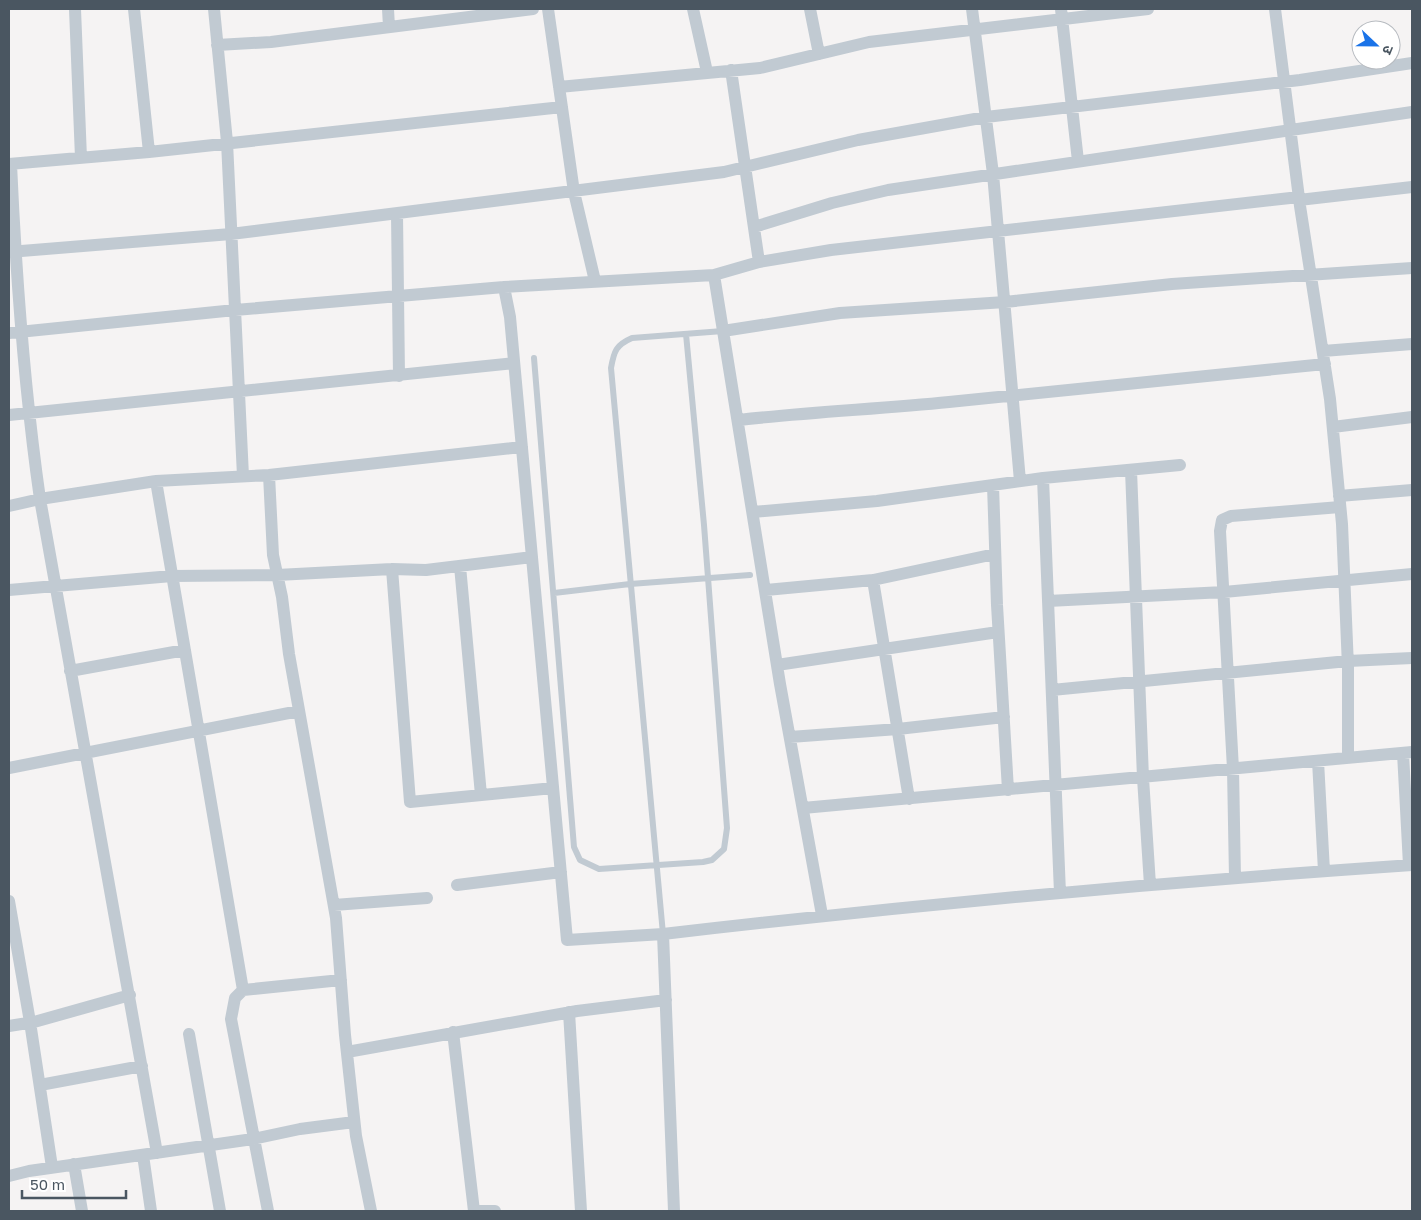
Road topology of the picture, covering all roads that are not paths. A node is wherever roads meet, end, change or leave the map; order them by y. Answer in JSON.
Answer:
{"nodes":[{"id":1,"x":75,"y":9,"type":"edge"},
{"id":2,"x":134,"y":9,"type":"edge"},
{"id":3,"x":214,"y":9,"type":"edge"},
{"id":4,"x":388,"y":9,"type":"edge"},
{"id":5,"x":533,"y":9,"type":"edge"},
{"id":6,"x":548,"y":9,"type":"edge"},
{"id":7,"x":693,"y":9,"type":"edge"},
{"id":8,"x":810,"y":9,"type":"edge"},
{"id":9,"x":972,"y":9,"type":"edge"},
{"id":10,"x":1148,"y":9,"type":"edge"},
{"id":11,"x":1275,"y":9,"type":"edge"},
{"id":12,"x":1062,"y":13,"type":"edge"},
{"id":13,"x":389,"y":27,"type":"junction"},
{"id":14,"x":974,"y":29,"type":"junction"},
{"id":15,"x":217,"y":45,"type":"junction"},
{"id":16,"x":819,"y":54,"type":"junction"},
{"id":17,"x":1412,"y":64,"type":"edge"},
{"id":18,"x":730,"y":70,"type":"junction"},
{"id":19,"x":707,"y":72,"type":"junction"},
{"id":20,"x":1284,"y":82,"type":"junction"},
{"id":21,"x":559,"y":87,"type":"junction"},
{"id":22,"x":1073,"y":106,"type":"junction"},
{"id":23,"x":562,"y":107,"type":"junction"},
{"id":24,"x":1412,"y":112,"type":"edge"},
{"id":25,"x":986,"y":117,"type":"junction"},
{"id":26,"x":1290,"y":130,"type":"junction"},
{"id":27,"x":227,"y":142,"type":"junction"},
{"id":28,"x":149,"y":152,"type":"junction"},
{"id":29,"x":81,"y":158,"type":"junction"},
{"id":30,"x":1078,"y":161,"type":"junction"},
{"id":31,"x":10,"y":164,"type":"edge"},
{"id":32,"x":744,"y":167,"type":"junction"},
{"id":33,"x":993,"y":174,"type":"junction"},
{"id":34,"x":1412,"y":187,"type":"edge"},
{"id":35,"x":574,"y":192,"type":"junction"},
{"id":36,"x":1299,"y":198,"type":"junction"},
{"id":37,"x":397,"y":214,"type":"junction"},
{"id":38,"x":754,"y":227,"type":"junction"},
{"id":39,"x":999,"y":233,"type":"junction"},
{"id":40,"x":230,"y":234,"type":"junction"},
{"id":41,"x":12,"y":252,"type":"edge"},
{"id":42,"x":759,"y":262,"type":"junction"},
{"id":43,"x":1412,"y":268,"type":"edge"},
{"id":44,"x":714,"y":275,"type":"junction"},
{"id":45,"x":1311,"y":276,"type":"junction"},
{"id":46,"x":595,"y":282,"type":"junction"},
{"id":47,"x":504,"y":287,"type":"junction"},
{"id":48,"x":398,"y":297,"type":"junction"},
{"id":49,"x":1005,"y":302,"type":"junction"},
{"id":50,"x":235,"y":310,"type":"junction"},
{"id":51,"x":723,"y":331,"type":"junction"},
{"id":52,"x":15,"y":332,"type":"edge"},
{"id":53,"x":686,"y":334,"type":"junction"},
{"id":54,"x":1412,"y":344,"type":"edge"},
{"id":55,"x":1323,"y":351,"type":"junction"},
{"id":56,"x":534,"y":358,"type":"dead end"},
{"id":57,"x":514,"y":363,"type":"junction"},
{"id":58,"x":1325,"y":364,"type":"junction"},
{"id":59,"x":400,"y":376,"type":"junction"},
{"id":60,"x":240,"y":392,"type":"junction"},
{"id":61,"x":1014,"y":394,"type":"junction"},
{"id":62,"x":28,"y":413,"type":"junction"},
{"id":63,"x":9,"y":415,"type":"edge"},
{"id":64,"x":1412,"y":417,"type":"edge"},
{"id":65,"x":739,"y":420,"type":"junction"},
{"id":66,"x":1333,"y":427,"type":"junction"},
{"id":67,"x":522,"y":447,"type":"junction"},
{"id":68,"x":1180,"y":466,"type":"dead end"},
{"id":69,"x":1131,"y":470,"type":"junction"},
{"id":70,"x":269,"y":475,"type":"junction"},
{"id":71,"x":243,"y":476,"type":"junction"},
{"id":72,"x":1043,"y":478,"type":"junction"},
{"id":73,"x":156,"y":481,"type":"junction"},
{"id":74,"x":1020,"y":481,"type":"junction"},
{"id":75,"x":993,"y":485,"type":"junction"},
{"id":76,"x":1412,"y":490,"type":"edge"},
{"id":77,"x":40,"y":499,"type":"junction"},
{"id":78,"x":1340,"y":501,"type":"junction"},
{"id":79,"x":9,"y":506,"type":"edge"},
{"id":80,"x":753,"y":512,"type":"junction"},
{"id":81,"x":995,"y":554,"type":"junction"},
{"id":82,"x":532,"y":557,"type":"junction"},
{"id":83,"x":460,"y":566,"type":"junction"},
{"id":84,"x":392,"y":569,"type":"junction"},
{"id":85,"x":1412,"y":574,"type":"edge"},
{"id":86,"x":277,"y":575,"type":"junction"},
{"id":87,"x":750,"y":575,"type":"dead end"},
{"id":88,"x":172,"y":576,"type":"junction"},
{"id":89,"x":708,"y":578,"type":"junction"},
{"id":90,"x":873,"y":580,"type":"junction"},
{"id":91,"x":1344,"y":581,"type":"junction"},
{"id":92,"x":630,"y":584,"type":"junction"},
{"id":93,"x":54,"y":585,"type":"junction"},
{"id":94,"x":9,"y":590,"type":"edge"},
{"id":95,"x":766,"y":590,"type":"junction"},
{"id":96,"x":1224,"y":592,"type":"junction"},
{"id":97,"x":554,"y":593,"type":"junction"},
{"id":98,"x":1136,"y":597,"type":"junction"},
{"id":99,"x":1048,"y":601,"type":"junction"},
{"id":100,"x":998,"y":632,"type":"junction"},
{"id":101,"x":884,"y":647,"type":"junction"},
{"id":102,"x":185,"y":650,"type":"junction"},
{"id":103,"x":1412,"y":658,"type":"edge"},
{"id":104,"x":1348,"y":661,"type":"junction"},
{"id":105,"x":778,"y":665,"type":"junction"},
{"id":106,"x":70,"y":671,"type":"junction"},
{"id":107,"x":1228,"y":674,"type":"junction"},
{"id":108,"x":1140,"y":680,"type":"junction"},
{"id":109,"x":1052,"y":690,"type":"junction"},
{"id":110,"x":300,"y":711,"type":"junction"},
{"id":111,"x":1004,"y":716,"type":"junction"},
{"id":112,"x":898,"y":729,"type":"junction"},
{"id":113,"x":199,"y":731,"type":"junction"},
{"id":114,"x":790,"y":737,"type":"junction"},
{"id":115,"x":85,"y":752,"type":"junction"},
{"id":116,"x":1408,"y":752,"type":"edge"},
{"id":117,"x":1348,"y":758,"type":"junction"},
{"id":118,"x":1318,"y":761,"type":"junction"},
{"id":119,"x":9,"y":768,"type":"edge"},
{"id":120,"x":1233,"y":769,"type":"junction"},
{"id":121,"x":1143,"y":778,"type":"junction"},
{"id":122,"x":1056,"y":786,"type":"junction"},
{"id":123,"x":553,"y":788,"type":"junction"},
{"id":124,"x":1008,"y":790,"type":"junction"},
{"id":125,"x":481,"y":795,"type":"junction"},
{"id":126,"x":909,"y":799,"type":"junction"},
{"id":127,"x":802,"y":808,"type":"junction"},
{"id":128,"x":656,"y":864,"type":"junction"},
{"id":129,"x":1411,"y":865,"type":"edge"},
{"id":130,"x":1324,"y":871,"type":"junction"},
{"id":131,"x":560,"y":872,"type":"junction"},
{"id":132,"x":1235,"y":878,"type":"junction"},
{"id":133,"x":457,"y":885,"type":"dead end"},
{"id":134,"x":1150,"y":885,"type":"junction"},
{"id":135,"x":1060,"y":893,"type":"junction"},
{"id":136,"x":427,"y":898,"type":"dead end"},
{"id":137,"x":9,"y":901,"type":"edge"},
{"id":138,"x":334,"y":905,"type":"junction"},
{"id":139,"x":822,"y":915,"type":"junction"},
{"id":140,"x":11,"y":931,"type":"edge"},
{"id":141,"x":663,"y":934,"type":"junction"},
{"id":142,"x":341,"y":980,"type":"junction"},
{"id":143,"x":243,"y":990,"type":"junction"},
{"id":144,"x":130,"y":995,"type":"junction"},
{"id":145,"x":666,"y":1000,"type":"junction"},
{"id":146,"x":568,"y":1012,"type":"junction"},
{"id":147,"x":30,"y":1022,"type":"junction"},
{"id":148,"x":9,"y":1026,"type":"edge"},
{"id":149,"x":453,"y":1032,"type":"junction"},
{"id":150,"x":189,"y":1034,"type":"dead end"},
{"id":151,"x":347,"y":1052,"type":"junction"},
{"id":152,"x":142,"y":1066,"type":"junction"},
{"id":153,"x":40,"y":1085,"type":"junction"},
{"id":154,"x":354,"y":1122,"type":"junction"},
{"id":155,"x":253,"y":1139,"type":"junction"},
{"id":156,"x":210,"y":1144,"type":"junction"},
{"id":157,"x":157,"y":1153,"type":"junction"},
{"id":158,"x":142,"y":1155,"type":"junction"},
{"id":159,"x":74,"y":1164,"type":"junction"},
{"id":160,"x":52,"y":1167,"type":"junction"},
{"id":161,"x":9,"y":1176,"type":"edge"},
{"id":162,"x":82,"y":1211,"type":"edge"},
{"id":163,"x":151,"y":1211,"type":"edge"},
{"id":164,"x":220,"y":1211,"type":"edge"},
{"id":165,"x":268,"y":1211,"type":"edge"},
{"id":166,"x":370,"y":1211,"type":"edge"},
{"id":167,"x":474,"y":1211,"type":"edge"},
{"id":168,"x":495,"y":1211,"type":"edge"},
{"id":169,"x":581,"y":1211,"type":"edge"},
{"id":170,"x":674,"y":1211,"type":"edge"}],
"edges":[{"from":1,"to":29,"type":"street"},
{"from":2,"to":28,"type":"street"},
{"from":3,"to":15,"type":"street"},
{"from":4,"to":13,"type":"street"},
{"from":5,"to":13,"type":"street"},
{"from":6,"to":21,"type":"street"},
{"from":7,"to":19,"type":"street"},
{"from":8,"to":16,"type":"street"},
{"from":9,"to":14,"type":"street"},
{"from":10,"to":12,"type":"street"},
{"from":11,"to":20,"type":"street"},
{"from":12,"to":14,"type":"street"},
{"from":12,"to":22,"type":"street"},
{"from":13,"to":15,"type":"street"},
{"from":14,"to":16,"type":"street"},
{"from":14,"to":25,"type":"street"},
{"from":15,"to":27,"type":"street"},
{"from":16,"to":18,"type":"street"},
{"from":17,"to":20,"type":"street"},
{"from":18,"to":19,"type":"street"},
{"from":18,"to":32,"type":"street"},
{"from":19,"to":21,"type":"street"},
{"from":20,"to":22,"type":"street"},
{"from":20,"to":26,"type":"street"},
{"from":21,"to":23,"type":"street"},
{"from":22,"to":25,"type":"street"},
{"from":22,"to":30,"type":"street"},
{"from":23,"to":27,"type":"street"},
{"from":23,"to":35,"type":"street"},
{"from":24,"to":26,"type":"street"},
{"from":25,"to":32,"type":"street"},
{"from":25,"to":33,"type":"street"},
{"from":26,"to":30,"type":"street"},
{"from":26,"to":36,"type":"street"},
{"from":27,"to":28,"type":"street"},
{"from":27,"to":40,"type":"street"},
{"from":28,"to":29,"type":"street"},
{"from":29,"to":31,"type":"street"},
{"from":30,"to":33,"type":"street"},
{"from":31,"to":41,"type":"street"},
{"from":32,"to":35,"type":"street"},
{"from":32,"to":38,"type":"street"},
{"from":33,"to":38,"type":"street"},
{"from":33,"to":39,"type":"street"},
{"from":34,"to":36,"type":"street"},
{"from":35,"to":37,"type":"street"},
{"from":35,"to":46,"type":"street"},
{"from":36,"to":39,"type":"street"},
{"from":36,"to":45,"type":"street"},
{"from":37,"to":40,"type":"street"},
{"from":37,"to":48,"type":"street"},
{"from":38,"to":42,"type":"street"},
{"from":39,"to":42,"type":"street"},
{"from":39,"to":49,"type":"street"},
{"from":40,"to":41,"type":"street"},
{"from":40,"to":50,"type":"street"},
{"from":41,"to":52,"type":"street"},
{"from":42,"to":44,"type":"street"},
{"from":43,"to":45,"type":"street"},
{"from":44,"to":46,"type":"street"},
{"from":44,"to":51,"type":"street"},
{"from":45,"to":49,"type":"street"},
{"from":45,"to":55,"type":"street"},
{"from":46,"to":47,"type":"street"},
{"from":47,"to":48,"type":"street"},
{"from":47,"to":57,"type":"street"},
{"from":48,"to":50,"type":"street"},
{"from":48,"to":59,"type":"street"},
{"from":49,"to":51,"type":"street"},
{"from":49,"to":61,"type":"street"},
{"from":50,"to":52,"type":"street"},
{"from":50,"to":60,"type":"street"},
{"from":51,"to":53,"type":"lane"},
{"from":51,"to":65,"type":"street"},
{"from":52,"to":62,"type":"street"},
{"from":53,"to":89,"type":"lane"},
{"from":53,"to":92,"type":"lane"},
{"from":54,"to":55,"type":"street"},
{"from":55,"to":58,"type":"street"},
{"from":56,"to":97,"type":"lane"},
{"from":57,"to":59,"type":"street"},
{"from":57,"to":67,"type":"street"},
{"from":58,"to":61,"type":"street"},
{"from":58,"to":66,"type":"street"},
{"from":59,"to":60,"type":"street"},
{"from":60,"to":62,"type":"street"},
{"from":60,"to":71,"type":"street"},
{"from":61,"to":65,"type":"street"},
{"from":61,"to":74,"type":"street"},
{"from":62,"to":63,"type":"street"},
{"from":62,"to":77,"type":"street"},
{"from":64,"to":66,"type":"street"},
{"from":65,"to":80,"type":"street"},
{"from":66,"to":78,"type":"street"},
{"from":67,"to":70,"type":"street"},
{"from":67,"to":82,"type":"street"},
{"from":68,"to":69,"type":"street"},
{"from":69,"to":72,"type":"street"},
{"from":69,"to":98,"type":"street"},
{"from":70,"to":71,"type":"street"},
{"from":70,"to":86,"type":"street"},
{"from":71,"to":73,"type":"street"},
{"from":72,"to":74,"type":"street"},
{"from":72,"to":99,"type":"street"},
{"from":73,"to":77,"type":"street"},
{"from":73,"to":88,"type":"street"},
{"from":74,"to":75,"type":"street"},
{"from":75,"to":80,"type":"street"},
{"from":75,"to":81,"type":"street"},
{"from":76,"to":78,"type":"street"},
{"from":77,"to":79,"type":"street"},
{"from":77,"to":93,"type":"street"},
{"from":78,"to":91,"type":"street"},
{"from":78,"to":96,"type":"street"},
{"from":80,"to":95,"type":"street"},
{"from":81,"to":90,"type":"street"},
{"from":81,"to":100,"type":"street"},
{"from":82,"to":83,"type":"street"},
{"from":82,"to":123,"type":"street"},
{"from":83,"to":84,"type":"street"},
{"from":83,"to":125,"type":"street"},
{"from":84,"to":86,"type":"street"},
{"from":84,"to":125,"type":"street"},
{"from":85,"to":91,"type":"street"},
{"from":86,"to":88,"type":"street"},
{"from":86,"to":110,"type":"street"},
{"from":87,"to":89,"type":"lane"},
{"from":88,"to":93,"type":"street"},
{"from":88,"to":102,"type":"street"},
{"from":89,"to":92,"type":"lane"},
{"from":89,"to":128,"type":"lane"},
{"from":90,"to":95,"type":"street"},
{"from":90,"to":101,"type":"street"},
{"from":91,"to":96,"type":"street"},
{"from":91,"to":104,"type":"street"},
{"from":92,"to":97,"type":"lane"},
{"from":92,"to":128,"type":"lane"},
{"from":93,"to":94,"type":"street"},
{"from":93,"to":106,"type":"street"},
{"from":95,"to":105,"type":"street"},
{"from":96,"to":98,"type":"street"},
{"from":96,"to":107,"type":"street"},
{"from":97,"to":128,"type":"lane"},
{"from":98,"to":99,"type":"street"},
{"from":98,"to":108,"type":"street"},
{"from":99,"to":109,"type":"street"},
{"from":100,"to":101,"type":"street"},
{"from":100,"to":111,"type":"street"},
{"from":101,"to":105,"type":"street"},
{"from":101,"to":112,"type":"street"},
{"from":102,"to":106,"type":"street"},
{"from":102,"to":113,"type":"street"},
{"from":103,"to":104,"type":"street"},
{"from":104,"to":107,"type":"street"},
{"from":104,"to":117,"type":"street"},
{"from":105,"to":114,"type":"street"},
{"from":106,"to":115,"type":"street"},
{"from":107,"to":108,"type":"street"},
{"from":107,"to":120,"type":"street"},
{"from":108,"to":109,"type":"street"},
{"from":108,"to":121,"type":"street"},
{"from":109,"to":122,"type":"street"},
{"from":110,"to":113,"type":"street"},
{"from":110,"to":138,"type":"street"},
{"from":111,"to":112,"type":"street"},
{"from":111,"to":124,"type":"street"},
{"from":112,"to":114,"type":"street"},
{"from":112,"to":126,"type":"street"},
{"from":113,"to":115,"type":"street"},
{"from":113,"to":143,"type":"street"},
{"from":114,"to":127,"type":"street"},
{"from":115,"to":119,"type":"street"},
{"from":115,"to":144,"type":"street"},
{"from":116,"to":117,"type":"street"},
{"from":116,"to":129,"type":"street"},
{"from":117,"to":118,"type":"street"},
{"from":118,"to":120,"type":"street"},
{"from":118,"to":130,"type":"street"},
{"from":120,"to":121,"type":"street"},
{"from":120,"to":132,"type":"street"},
{"from":121,"to":122,"type":"street"},
{"from":121,"to":134,"type":"street"},
{"from":122,"to":124,"type":"street"},
{"from":122,"to":135,"type":"street"},
{"from":123,"to":125,"type":"street"},
{"from":123,"to":131,"type":"street"},
{"from":124,"to":126,"type":"street"},
{"from":126,"to":127,"type":"street"},
{"from":127,"to":139,"type":"street"},
{"from":128,"to":141,"type":"lane"},
{"from":129,"to":130,"type":"street"},
{"from":130,"to":132,"type":"street"},
{"from":131,"to":133,"type":"street"},
{"from":131,"to":141,"type":"street"},
{"from":132,"to":134,"type":"street"},
{"from":134,"to":135,"type":"street"},
{"from":135,"to":139,"type":"street"},
{"from":136,"to":138,"type":"street"},
{"from":137,"to":140,"type":"street"},
{"from":138,"to":142,"type":"street"},
{"from":139,"to":141,"type":"street"},
{"from":140,"to":147,"type":"street"},
{"from":141,"to":145,"type":"street"},
{"from":142,"to":143,"type":"street"},
{"from":142,"to":151,"type":"street"},
{"from":143,"to":155,"type":"street"},
{"from":144,"to":147,"type":"street"},
{"from":144,"to":152,"type":"street"},
{"from":145,"to":146,"type":"street"},
{"from":145,"to":170,"type":"street"},
{"from":146,"to":149,"type":"street"},
{"from":146,"to":169,"type":"street"},
{"from":147,"to":148,"type":"street"},
{"from":147,"to":153,"type":"street"},
{"from":149,"to":151,"type":"street"},
{"from":149,"to":167,"type":"street"},
{"from":150,"to":156,"type":"street"},
{"from":151,"to":154,"type":"street"},
{"from":152,"to":153,"type":"street"},
{"from":152,"to":157,"type":"street"},
{"from":153,"to":160,"type":"street"},
{"from":154,"to":155,"type":"street"},
{"from":154,"to":166,"type":"street"},
{"from":155,"to":156,"type":"street"},
{"from":155,"to":165,"type":"street"},
{"from":156,"to":157,"type":"street"},
{"from":156,"to":164,"type":"street"},
{"from":157,"to":158,"type":"street"},
{"from":158,"to":159,"type":"street"},
{"from":158,"to":163,"type":"street"},
{"from":159,"to":160,"type":"street"},
{"from":159,"to":162,"type":"street"},
{"from":160,"to":161,"type":"street"},
{"from":167,"to":168,"type":"street"}]}
